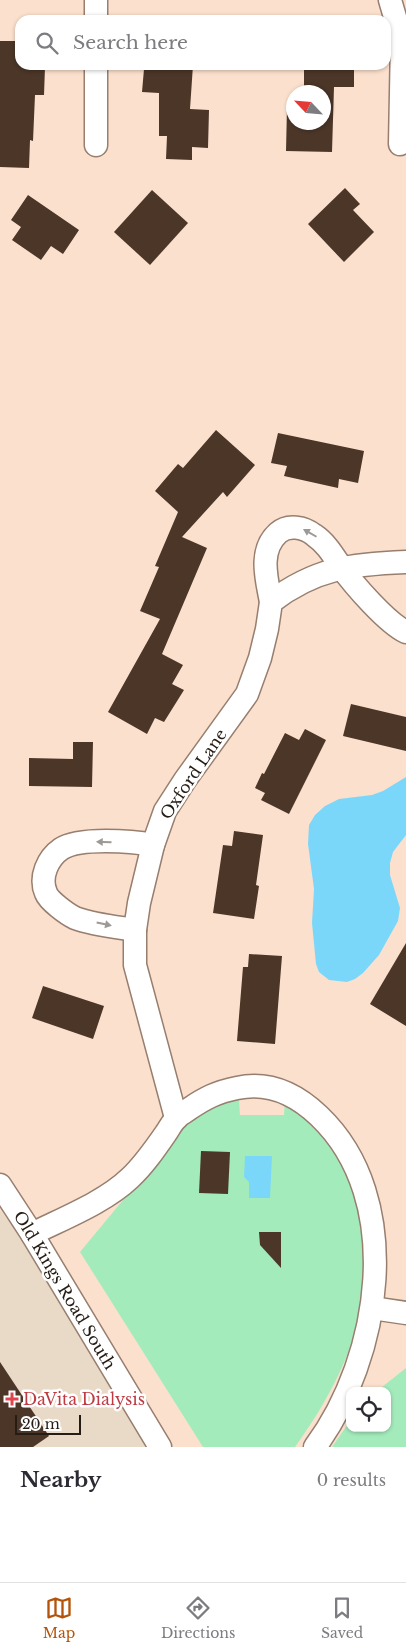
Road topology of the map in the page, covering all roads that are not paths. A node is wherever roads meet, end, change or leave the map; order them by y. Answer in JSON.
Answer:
{"nodes":[{"id":1,"x":96,"y":0,"type":"edge"},
{"id":2,"x":390,"y":0,"type":"edge"},
{"id":3,"x":96,"y":15,"type":"edge"},
{"id":4,"x":404,"y":34,"type":"edge"},
{"id":5,"x":96,"y":70,"type":"edge"},
{"id":6,"x":400,"y":144,"type":"dead end"},
{"id":7,"x":96,"y":145,"type":"dead end"},
{"id":8,"x":406,"y":562,"type":"edge"},
{"id":9,"x":342,"y":568,"type":"junction"},
{"id":10,"x":272,"y":602,"type":"junction"},
{"id":11,"x":406,"y":632,"type":"edge"},
{"id":12,"x":152,"y":844,"type":"junction"},
{"id":13,"x":135,"y":930,"type":"junction"},
{"id":14,"x":176,"y":1118,"type":"junction"},
{"id":15,"x":0,"y":1185,"type":"edge"},
{"id":16,"x":32,"y":1234,"type":"junction"},
{"id":17,"x":372,"y":1308,"type":"junction"},
{"id":18,"x":406,"y":1313,"type":"edge"},
{"id":19,"x":160,"y":1447,"type":"edge"},
{"id":20,"x":315,"y":1447,"type":"edge"}],
"edges":[{"from":1,"to":3,"type":"street"},
{"from":2,"to":4,"type":"street"},
{"from":4,"to":6,"type":"street"},
{"from":5,"to":7,"type":"street"},
{"from":8,"to":9,"type":"street"},
{"from":9,"to":10,"type":"street"},
{"from":9,"to":10,"type":"street","name":"Oxford Lane","one_way":true},
{"from":9,"to":11,"type":"street"},
{"from":10,"to":12,"type":"street","name":"Oxford Lane"},
{"from":12,"to":13,"type":"street","name":"Oxford Lane"},
{"from":12,"to":13,"type":"street","one_way":true},
{"from":13,"to":14,"type":"street","name":"Oxford Lane"},
{"from":14,"to":16,"type":"street"},
{"from":14,"to":17,"type":"street"},
{"from":15,"to":16,"type":"street","name":"Old Kings Road South"},
{"from":16,"to":19,"type":"street","name":"Old Kings Road South"},
{"from":17,"to":18,"type":"street"},
{"from":17,"to":20,"type":"street"}]}
